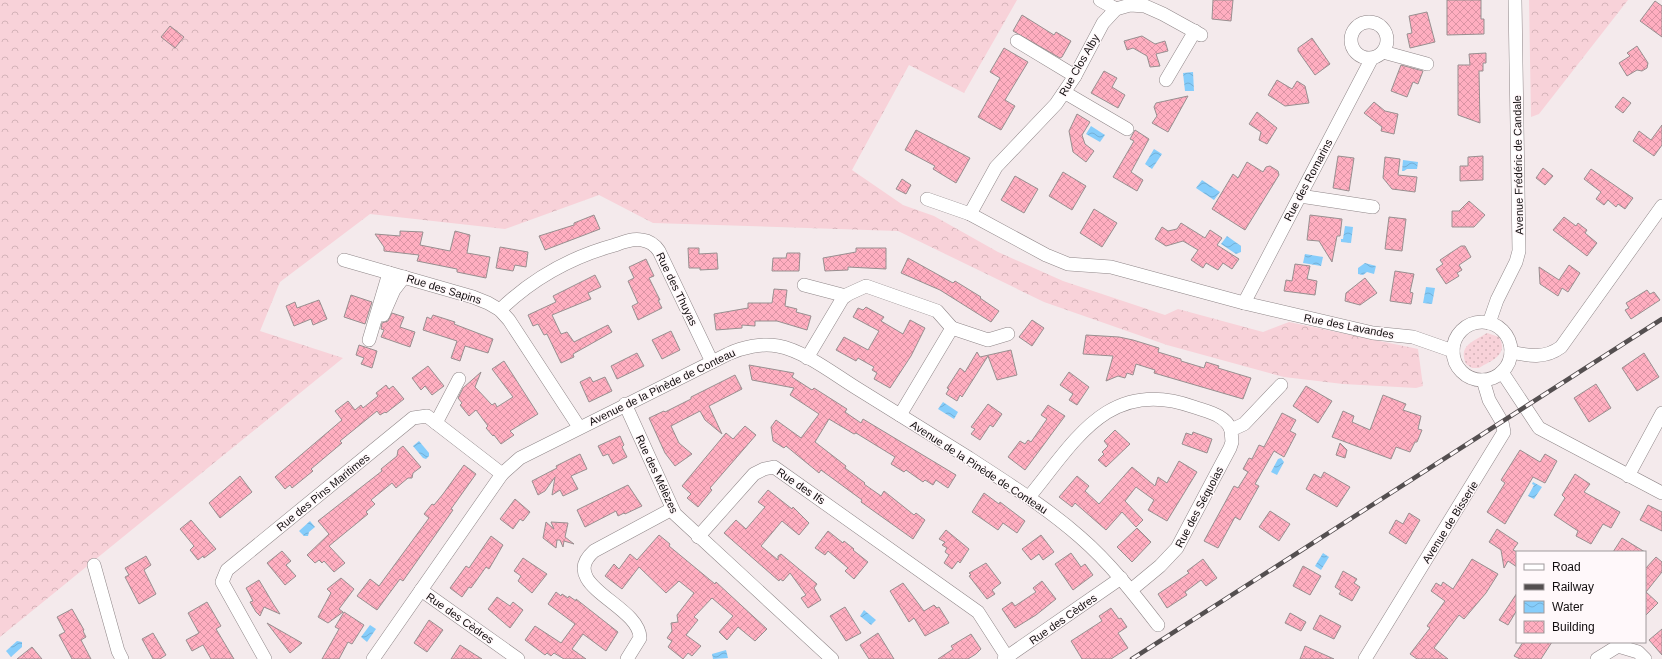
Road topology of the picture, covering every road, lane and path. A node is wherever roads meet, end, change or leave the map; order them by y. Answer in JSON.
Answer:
{"nodes":[{"id":1,"x":1100,"y":0,"type":"edge"},
{"id":2,"x":1514,"y":0,"type":"edge"},
{"id":3,"x":1116,"y":9,"type":"junction"},
{"id":4,"x":1017,"y":41,"type":"dead end"},
{"id":5,"x":1427,"y":64,"type":"dead end"},
{"id":6,"x":1075,"y":76,"type":"junction"},
{"id":7,"x":1166,"y":80,"type":"dead end"},
{"id":8,"x":1063,"y":94,"type":"junction"},
{"id":9,"x":1127,"y":129,"type":"dead end"},
{"id":10,"x":1300,"y":196,"type":"junction"},
{"id":11,"x":928,"y":199,"type":"dead end"},
{"id":12,"x":1662,"y":206,"type":"edge"},
{"id":13,"x":1373,"y":207,"type":"dead end"},
{"id":14,"x":970,"y":214,"type":"junction"},
{"id":15,"x":344,"y":260,"type":"dead end"},
{"id":16,"x":389,"y":273,"type":"junction"},
{"id":17,"x":404,"y":277,"type":"junction"},
{"id":18,"x":804,"y":285,"type":"dead end"},
{"id":19,"x":846,"y":296,"type":"junction"},
{"id":20,"x":1244,"y":303,"type":"junction"},
{"id":21,"x":500,"y":310,"type":"junction"},
{"id":22,"x":1489,"y":323,"type":"junction"},
{"id":23,"x":952,"y":328,"type":"junction"},
{"id":24,"x":1008,"y":334,"type":"dead end"},
{"id":25,"x":1453,"y":351,"type":"junction"},
{"id":26,"x":1511,"y":352,"type":"junction"},
{"id":27,"x":807,"y":358,"type":"junction"},
{"id":28,"x":712,"y":362,"type":"junction"},
{"id":29,"x":1502,"y":372,"type":"junction"},
{"id":30,"x":459,"y":379,"type":"dead end"},
{"id":31,"x":1483,"y":380,"type":"junction"},
{"id":32,"x":1281,"y":385,"type":"dead end"},
{"id":33,"x":626,"y":404,"type":"junction"},
{"id":34,"x":1662,"y":413,"type":"edge"},
{"id":35,"x":900,"y":415,"type":"junction"},
{"id":36,"x":436,"y":423,"type":"junction"},
{"id":37,"x":579,"y":427,"type":"junction"},
{"id":38,"x":1231,"y":430,"type":"junction"},
{"id":39,"x":502,"y":474,"type":"junction"},
{"id":40,"x":1628,"y":476,"type":"junction"},
{"id":41,"x":1662,"y":493,"type":"edge"},
{"id":42,"x":1029,"y":497,"type":"junction"},
{"id":43,"x":672,"y":509,"type":"junction"},
{"id":44,"x":698,"y":537,"type":"junction"},
{"id":45,"x":94,"y":565,"type":"dead end"},
{"id":46,"x":1120,"y":578,"type":"junction"},
{"id":47,"x":421,"y":590,"type":"junction"},
{"id":48,"x":1131,"y":590,"type":"junction"},
{"id":49,"x":1158,"y":625,"type":"dead end"},
{"id":50,"x":1006,"y":658,"type":"edge"},
{"id":51,"x":122,"y":659,"type":"edge"},
{"id":52,"x":265,"y":659,"type":"edge"},
{"id":53,"x":373,"y":659,"type":"edge"},
{"id":54,"x":518,"y":659,"type":"edge"},
{"id":55,"x":627,"y":659,"type":"edge"},
{"id":56,"x":832,"y":659,"type":"edge"},
{"id":57,"x":1365,"y":659,"type":"edge"},
{"id":58,"x":1597,"y":659,"type":"edge"},
{"id":59,"x":1645,"y":659,"type":"edge"}],
"edges":[{"from":1,"to":3,"type":"street"},
{"from":2,"to":22,"type":"street","name":"Avenue Frédéric de Candale"},
{"from":3,"to":6,"type":"street","name":"Rue Clos Alby"},
{"from":3,"to":7,"type":"street"},
{"from":4,"to":6,"type":"street"},
{"from":5,"to":10,"type":"street","name":"Rue des Romarins"},
{"from":6,"to":8,"type":"street","name":"Rue Clos Alby"},
{"from":8,"to":9,"type":"street"},
{"from":8,"to":14,"type":"street","name":"Rue Clos Alby"},
{"from":10,"to":13,"type":"street"},
{"from":10,"to":20,"type":"street","name":"Rue des Romarins"},
{"from":11,"to":14,"type":"street"},
{"from":12,"to":26,"type":"street"},
{"from":14,"to":20,"type":"street"},
{"from":15,"to":16,"type":"street","name":"Rue des Sapins"},
{"from":16,"to":17,"type":"street","name":"Rue des Sapins"},
{"from":16,"to":17,"type":"street"},
{"from":17,"to":21,"type":"street","name":"Rue des Sapins"},
{"from":18,"to":19,"type":"street"},
{"from":19,"to":23,"type":"street"},
{"from":19,"to":27,"type":"street"},
{"from":20,"to":25,"type":"street","name":"Rue des Lavandes"},
{"from":21,"to":28,"type":"street","name":"Rue des Thuyas"},
{"from":21,"to":37,"type":"street","name":"Rue des Sapins"},
{"from":22,"to":25,"type":"street"},
{"from":22,"to":26,"type":"street"},
{"from":23,"to":24,"type":"street"},
{"from":23,"to":35,"type":"street"},
{"from":25,"to":31,"type":"street"},
{"from":26,"to":29,"type":"street"},
{"from":27,"to":28,"type":"street","name":"Avenue de la Pinède de Conteau"},
{"from":27,"to":35,"type":"street","name":"Avenue de la Pinède de Conteau"},
{"from":28,"to":33,"type":"street","name":"Avenue de la Pinède de Conteau"},
{"from":29,"to":31,"type":"street"},
{"from":29,"to":40,"type":"street"},
{"from":30,"to":36,"type":"street"},
{"from":31,"to":57,"type":"street","name":"Avenue de Bisserie"},
{"from":32,"to":38,"type":"street"},
{"from":33,"to":37,"type":"street","name":"Avenue de la Pinède de Conteau"},
{"from":33,"to":43,"type":"street","name":"Rue des Mélèzes"},
{"from":34,"to":40,"type":"street"},
{"from":35,"to":42,"type":"street","name":"Avenue de la Pinède de Conteau"},
{"from":36,"to":39,"type":"street","name":"Rue des Pins Maritimes"},
{"from":36,"to":52,"type":"street","name":"Rue des Pins Maritimes"},
{"from":37,"to":39,"type":"street","name":"Avenue de la Pinède de Conteau"},
{"from":38,"to":42,"type":"street"},
{"from":38,"to":48,"type":"street","name":"Rue des Séquoias"},
{"from":39,"to":47,"type":"street","name":"Avenue de la Pinède de Conteau"},
{"from":40,"to":41,"type":"street"},
{"from":42,"to":46,"type":"street","name":"Avenue de la Pinède de Conteau"},
{"from":43,"to":44,"type":"street","name":"Rue des Mélèzes"},
{"from":43,"to":55,"type":"street"},
{"from":44,"to":50,"type":"street","name":"Rue des Ifs"},
{"from":44,"to":56,"type":"street"},
{"from":45,"to":51,"type":"street"},
{"from":46,"to":48,"type":"street","name":"Avenue de la Pinède de Conteau"},
{"from":46,"to":50,"type":"street","name":"Rue des Cèdres"},
{"from":47,"to":53,"type":"street","name":"Avenue de la Pinède de Conteau"},
{"from":47,"to":54,"type":"street","name":"Rue des Cèdres"},
{"from":48,"to":49,"type":"street","name":"Avenue de la Pinède de Conteau"},
{"from":58,"to":59,"type":"street"}]}
